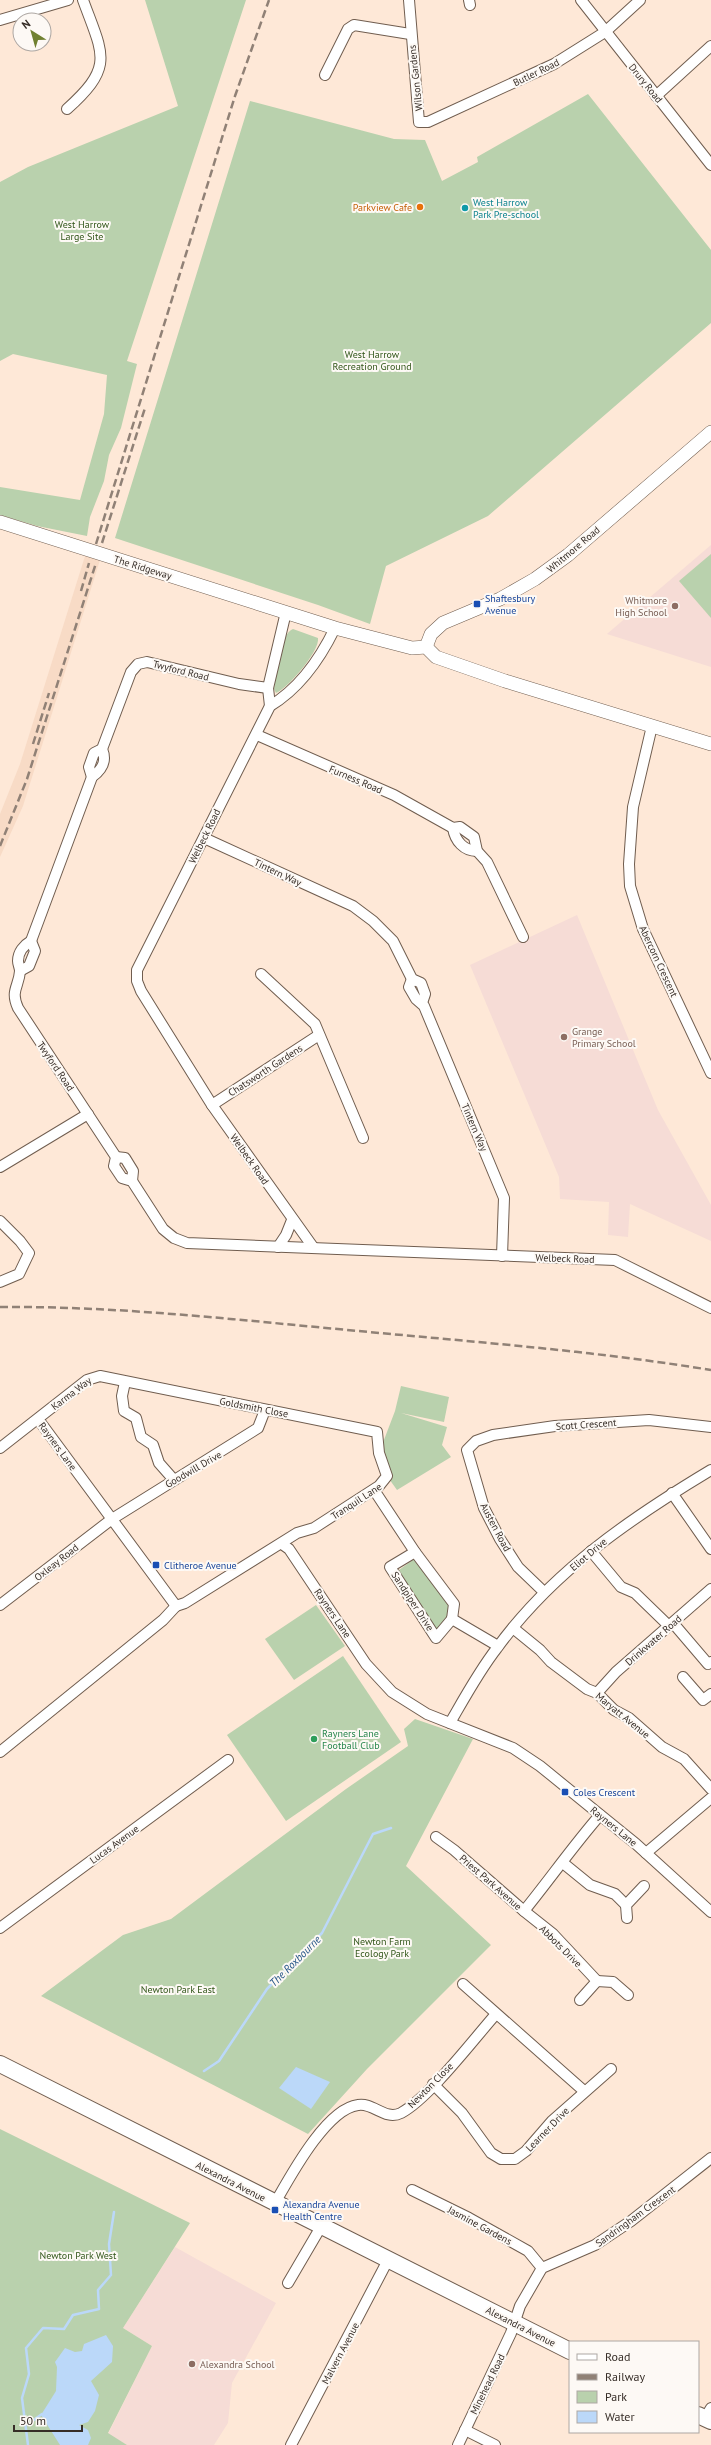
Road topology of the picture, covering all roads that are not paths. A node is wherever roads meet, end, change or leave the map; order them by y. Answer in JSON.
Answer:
{"nodes":[{"id":1,"x":68,"y":0,"type":"edge"},
{"id":2,"x":83,"y":0,"type":"edge"},
{"id":3,"x":409,"y":0,"type":"edge"},
{"id":4,"x":581,"y":0,"type":"edge"},
{"id":5,"x":640,"y":0,"type":"edge"},
{"id":6,"x":0,"y":20,"type":"edge"},
{"id":7,"x":605,"y":32,"type":"junction"},
{"id":8,"x":410,"y":34,"type":"junction"},
{"id":9,"x":711,"y":46,"type":"edge"},
{"id":10,"x":325,"y":75,"type":"dead end"},
{"id":11,"x":656,"y":96,"type":"junction"},
{"id":12,"x":67,"y":110,"type":"dead end"},
{"id":13,"x":419,"y":122,"type":"joint"},
{"id":14,"x":710,"y":162,"type":"edge"},
{"id":15,"x":711,"y":432,"type":"edge"},
{"id":16,"x":0,"y":522,"type":"edge"},
{"id":17,"x":286,"y":612,"type":"junction"},
{"id":18,"x":335,"y":628,"type":"junction"},
{"id":19,"x":426,"y":648,"type":"junction"},
{"id":20,"x":268,"y":688,"type":"junction"},
{"id":21,"x":270,"y":706,"type":"junction"},
{"id":22,"x":652,"y":726,"type":"junction"},
{"id":23,"x":257,"y":734,"type":"junction"},
{"id":24,"x":711,"y":744,"type":"edge"},
{"id":25,"x":453,"y":828,"type":"junction"},
{"id":26,"x":204,"y":838,"type":"junction"},
{"id":27,"x":477,"y":851,"type":"junction"},
{"id":28,"x":523,"y":937,"type":"dead end"},
{"id":29,"x":261,"y":974,"type":"dead end"},
{"id":30,"x":319,"y":1035,"type":"junction"},
{"id":31,"x":711,"y":1073,"type":"edge"},
{"id":32,"x":212,"y":1105,"type":"junction"},
{"id":33,"x":88,"y":1114,"type":"junction"},
{"id":34,"x":363,"y":1138,"type":"dead end"},
{"id":35,"x":0,"y":1168,"type":"edge"},
{"id":36,"x":292,"y":1220,"type":"junction"},
{"id":37,"x":0,"y":1222,"type":"edge"},
{"id":38,"x":278,"y":1247,"type":"junction"},
{"id":39,"x":313,"y":1247,"type":"junction"},
{"id":40,"x":502,"y":1256,"type":"junction"},
{"id":41,"x":0,"y":1282,"type":"edge"},
{"id":42,"x":711,"y":1308,"type":"edge"},
{"id":43,"x":128,"y":1383,"type":"junction"},
{"id":44,"x":265,"y":1410,"type":"junction"},
{"id":45,"x":38,"y":1419,"type":"junction"},
{"id":46,"x":711,"y":1428,"type":"edge"},
{"id":47,"x":377,"y":1432,"type":"joint"},
{"id":48,"x":0,"y":1448,"type":"edge"},
{"id":49,"x":467,"y":1450,"type":"joint"},
{"id":50,"x":711,"y":1470,"type":"edge"},
{"id":51,"x":174,"y":1480,"type":"junction"},
{"id":52,"x":374,"y":1490,"type":"junction"},
{"id":53,"x":672,"y":1493,"type":"junction"},
{"id":54,"x":112,"y":1519,"type":"junction"},
{"id":55,"x":282,"y":1544,"type":"junction"},
{"id":56,"x":711,"y":1549,"type":"edge"},
{"id":57,"x":590,"y":1551,"type":"junction"},
{"id":58,"x":415,"y":1552,"type":"junction"},
{"id":59,"x":711,"y":1589,"type":"edge"},
{"id":60,"x":544,"y":1592,"type":"junction"},
{"id":61,"x":0,"y":1605,"type":"edge"},
{"id":62,"x":176,"y":1606,"type":"junction"},
{"id":63,"x":452,"y":1620,"type":"junction"},
{"id":64,"x":671,"y":1625,"type":"junction"},
{"id":65,"x":513,"y":1628,"type":"junction"},
{"id":66,"x":498,"y":1646,"type":"junction"},
{"id":67,"x":710,"y":1664,"type":"edge"},
{"id":68,"x":683,"y":1677,"type":"dead end"},
{"id":69,"x":597,"y":1693,"type":"junction"},
{"id":70,"x":711,"y":1694,"type":"edge"},
{"id":71,"x":450,"y":1722,"type":"junction"},
{"id":72,"x":0,"y":1752,"type":"edge"},
{"id":73,"x":228,"y":1760,"type":"dead end"},
{"id":74,"x":711,"y":1789,"type":"edge"},
{"id":75,"x":711,"y":1798,"type":"edge"},
{"id":76,"x":600,"y":1815,"type":"junction"},
{"id":77,"x":436,"y":1837,"type":"dead end"},
{"id":78,"x":646,"y":1853,"type":"junction"},
{"id":79,"x":563,"y":1863,"type":"junction"},
{"id":80,"x":644,"y":1886,"type":"dead end"},
{"id":81,"x":626,"y":1905,"type":"junction"},
{"id":82,"x":524,"y":1911,"type":"junction"},
{"id":83,"x":711,"y":1912,"type":"edge"},
{"id":84,"x":627,"y":1918,"type":"dead end"},
{"id":85,"x":0,"y":1928,"type":"edge"},
{"id":86,"x":597,"y":1981,"type":"junction"},
{"id":87,"x":463,"y":1984,"type":"dead end"},
{"id":88,"x":628,"y":1995,"type":"dead end"},
{"id":89,"x":580,"y":2000,"type":"dead end"},
{"id":90,"x":496,"y":2014,"type":"junction"},
{"id":91,"x":0,"y":2064,"type":"edge"},
{"id":92,"x":610,"y":2069,"type":"dead end"},
{"id":93,"x":433,"y":2084,"type":"junction"},
{"id":94,"x":584,"y":2091,"type":"junction"},
{"id":95,"x":711,"y":2158,"type":"edge"},
{"id":96,"x":412,"y":2190,"type":"dead end"},
{"id":97,"x":275,"y":2203,"type":"junction"},
{"id":98,"x":322,"y":2226,"type":"junction"},
{"id":99,"x":388,"y":2260,"type":"junction"},
{"id":100,"x":542,"y":2268,"type":"junction"},
{"id":101,"x":288,"y":2283,"type":"dead end"},
{"id":102,"x":515,"y":2322,"type":"junction"},
{"id":103,"x":569,"y":2350,"type":"edge"},
{"id":104,"x":465,"y":2430,"type":"junction"},
{"id":105,"x":291,"y":2445,"type":"edge"},
{"id":106,"x":458,"y":2445,"type":"edge"},
{"id":107,"x":495,"y":2445,"type":"edge"}],
"edges":[{"from":1,"to":6,"type":"street"},
{"from":2,"to":12,"type":"street"},
{"from":3,"to":8,"type":"street","name":"Wilson Gardens"},
{"from":4,"to":7,"type":"street","name":"Drury Road"},
{"from":5,"to":7,"type":"street","name":"Butler Road"},
{"from":7,"to":11,"type":"street","name":"Drury Road"},
{"from":7,"to":13,"type":"street","name":"Butler Road"},
{"from":8,"to":10,"type":"street","name":"Wilson Gardens"},
{"from":8,"to":13,"type":"street","name":"Wilson Gardens"},
{"from":9,"to":11,"type":"street"},
{"from":11,"to":14,"type":"street","name":"Drury Road"},
{"from":15,"to":19,"type":"street","name":"Whitmore Road"},
{"from":16,"to":17,"type":"street","name":"The Ridgeway"},
{"from":17,"to":18,"type":"street"},
{"from":17,"to":20,"type":"street"},
{"from":18,"to":19,"type":"street"},
{"from":18,"to":21,"type":"street"},
{"from":19,"to":22,"type":"street"},
{"from":20,"to":21,"type":"street"},
{"from":20,"to":33,"type":"street","name":"Twyford Road"},
{"from":21,"to":23,"type":"street","name":"Welbeck Road"},
{"from":22,"to":24,"type":"street"},
{"from":22,"to":31,"type":"street","name":"Abercorn Crescent"},
{"from":23,"to":25,"type":"street","name":"Furness Road"},
{"from":23,"to":26,"type":"street","name":"Welbeck Road"},
{"from":25,"to":27,"type":"street","name":"Furness Road"},
{"from":25,"to":27,"type":"street","name":"Furness Road"},
{"from":26,"to":32,"type":"street","name":"Welbeck Road"},
{"from":26,"to":40,"type":"street","name":"Tintern Way"},
{"from":27,"to":28,"type":"street","name":"Furness Road"},
{"from":29,"to":30,"type":"street"},
{"from":30,"to":32,"type":"street","name":"Chatsworth Gardens"},
{"from":30,"to":34,"type":"street"},
{"from":32,"to":36,"type":"street","name":"Welbeck Road"},
{"from":33,"to":35,"type":"street"},
{"from":33,"to":38,"type":"street","name":"Twyford Road"},
{"from":36,"to":38,"type":"street"},
{"from":36,"to":39,"type":"street","name":"Welbeck Road"},
{"from":37,"to":41,"type":"street"},
{"from":38,"to":39,"type":"street","name":"Twyford Road"},
{"from":39,"to":40,"type":"street","name":"Welbeck Road"},
{"from":40,"to":42,"type":"street","name":"Welbeck Road"},
{"from":43,"to":44,"type":"street","name":"Goldsmith Close"},
{"from":43,"to":45,"type":"street","name":"Karma Way"},
{"from":43,"to":51,"type":"street"},
{"from":44,"to":47,"type":"street","name":"Goldsmith Close"},
{"from":44,"to":51,"type":"street","name":"Goodwill Drive"},
{"from":45,"to":48,"type":"street","name":"Rayners Lane"},
{"from":45,"to":54,"type":"street","name":"Rayners Lane"},
{"from":46,"to":49,"type":"street","name":"Scott Crescent"},
{"from":47,"to":52,"type":"street","name":"Tranquil Lane"},
{"from":49,"to":60,"type":"street","name":"Austen Road"},
{"from":50,"to":53,"type":"street","name":"Eliot Drive"},
{"from":51,"to":54,"type":"street","name":"Goodwill Drive"},
{"from":52,"to":55,"type":"street","name":"Tranquil Lane"},
{"from":52,"to":58,"type":"street"},
{"from":53,"to":56,"type":"street"},
{"from":53,"to":57,"type":"street","name":"Eliot Drive"},
{"from":54,"to":61,"type":"street","name":"Oxleay Road"},
{"from":54,"to":62,"type":"street","name":"Rayners Lane"},
{"from":55,"to":62,"type":"street"},
{"from":55,"to":71,"type":"street","name":"Rayners Lane"},
{"from":57,"to":60,"type":"street","name":"Eliot Drive"},
{"from":57,"to":64,"type":"street"},
{"from":58,"to":63,"type":"street"},
{"from":58,"to":63,"type":"street","name":"Sandpiper Drive"},
{"from":59,"to":64,"type":"street","name":"Drinkwater Road"},
{"from":60,"to":65,"type":"street","name":"Eliot Drive"},
{"from":62,"to":72,"type":"street"},
{"from":63,"to":66,"type":"street"},
{"from":64,"to":67,"type":"street"},
{"from":64,"to":69,"type":"street","name":"Drinkwater Road"},
{"from":65,"to":66,"type":"street","name":"Eliot Drive"},
{"from":65,"to":69,"type":"street","name":"Maryatt Avenue"},
{"from":66,"to":71,"type":"street","name":"Eliot Drive"},
{"from":68,"to":70,"type":"street"},
{"from":69,"to":74,"type":"street","name":"Maryatt Avenue"},
{"from":71,"to":76,"type":"street","name":"Rayners Lane"},
{"from":73,"to":85,"type":"street","name":"Lucas Avenue"},
{"from":75,"to":78,"type":"street"},
{"from":76,"to":78,"type":"street","name":"Rayners Lane"},
{"from":76,"to":79,"type":"street","name":"Priest Park Avenue"},
{"from":77,"to":82,"type":"street","name":"Priest Park Avenue"},
{"from":78,"to":83,"type":"street","name":"Rayners Lane"},
{"from":79,"to":81,"type":"street"},
{"from":79,"to":82,"type":"street","name":"Priest Park Avenue"},
{"from":80,"to":81,"type":"street"},
{"from":81,"to":84,"type":"street"},
{"from":82,"to":86,"type":"street","name":"Abbots Drive"},
{"from":86,"to":88,"type":"street"},
{"from":86,"to":89,"type":"street"},
{"from":87,"to":90,"type":"street"},
{"from":90,"to":93,"type":"street","name":"Newton Close"},
{"from":90,"to":94,"type":"street"},
{"from":91,"to":97,"type":"main road","name":"Alexandra Avenue"},
{"from":92,"to":94,"type":"street","name":"Learner Drive"},
{"from":93,"to":94,"type":"street","name":"Learner Drive"},
{"from":93,"to":97,"type":"street","name":"Newton Close"},
{"from":95,"to":100,"type":"street","name":"Sandringham Crescent"},
{"from":96,"to":100,"type":"street","name":"Jasmine Gardens"},
{"from":97,"to":98,"type":"main road","name":"Alexandra Avenue"},
{"from":98,"to":99,"type":"main road","name":"Alexandra Avenue"},
{"from":98,"to":101,"type":"street"},
{"from":99,"to":102,"type":"main road","name":"Alexandra Avenue"},
{"from":99,"to":105,"type":"street","name":"Malvern Avenue"},
{"from":100,"to":102,"type":"street"},
{"from":102,"to":103,"type":"main road","name":"Alexandra Avenue"},
{"from":102,"to":104,"type":"street","name":"Minehead Road"},
{"from":104,"to":106,"type":"street","name":"Minehead Road"},
{"from":104,"to":107,"type":"street"}]}
